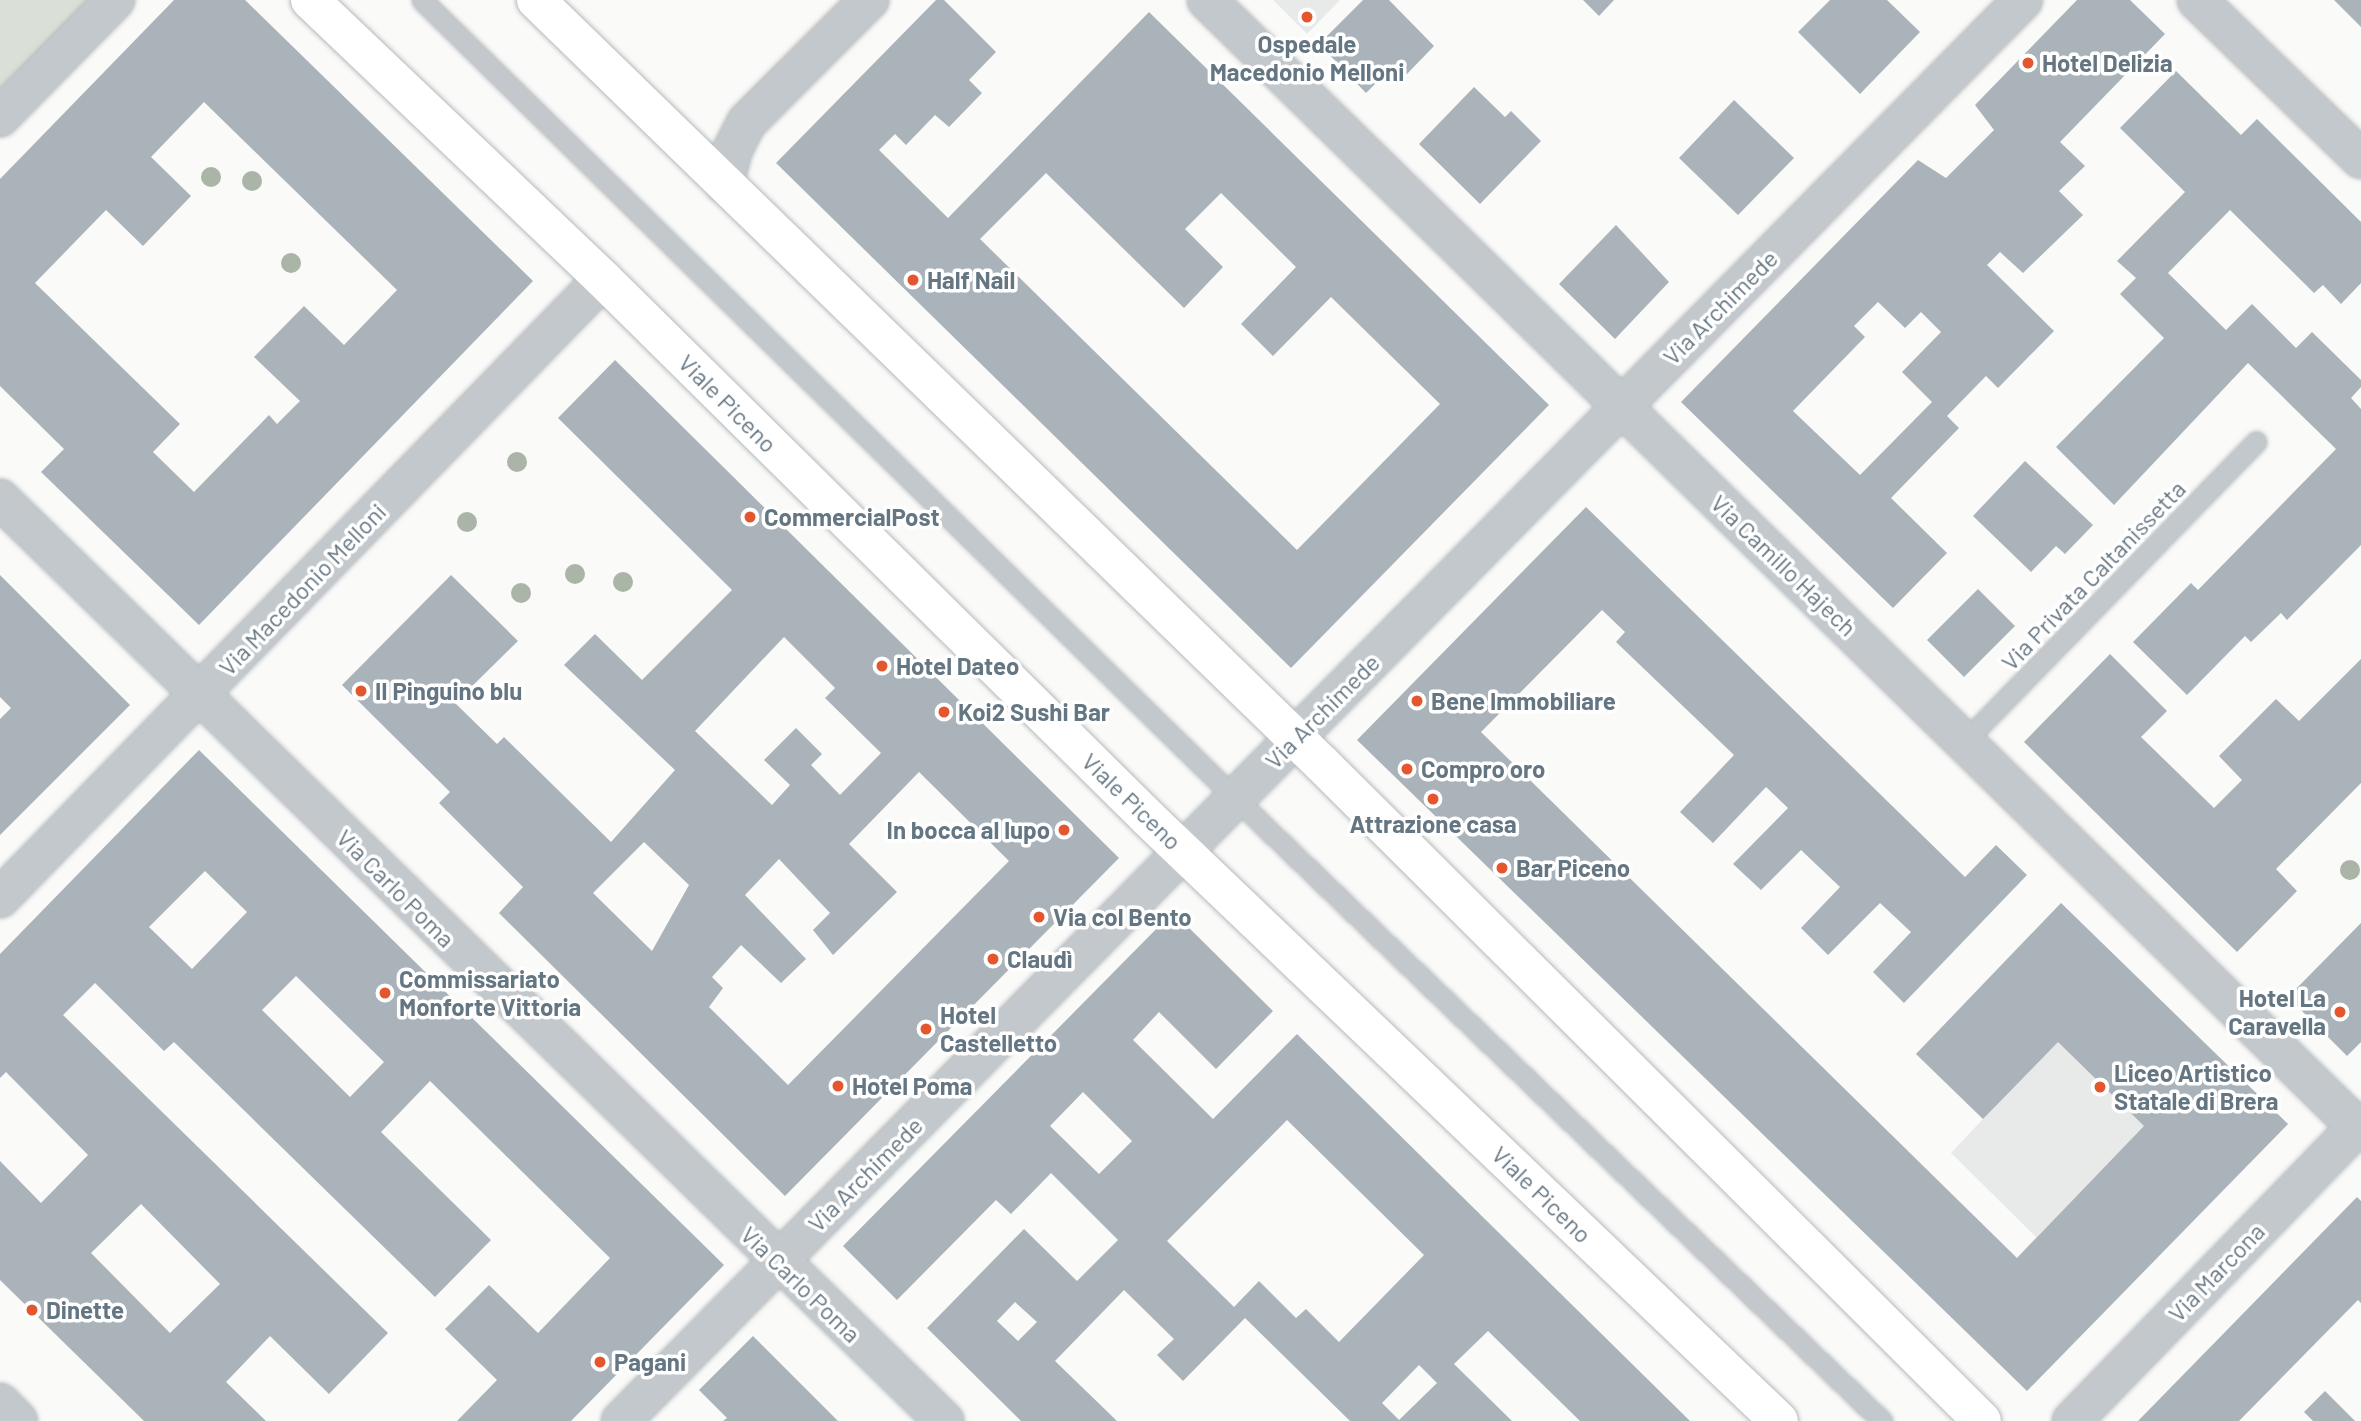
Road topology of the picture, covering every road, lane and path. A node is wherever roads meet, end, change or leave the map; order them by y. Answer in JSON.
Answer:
{"nodes":[{"id":1,"x":115,"y":0,"type":"edge"},
{"id":2,"x":310,"y":0,"type":"edge"},
{"id":3,"x":422,"y":0,"type":"edge"},
{"id":4,"x":536,"y":0,"type":"edge"},
{"id":5,"x":869,"y":0,"type":"edge"},
{"id":6,"x":1207,"y":0,"type":"edge"},
{"id":7,"x":2023,"y":0,"type":"edge"},
{"id":8,"x":2197,"y":0,"type":"edge"},
{"id":9,"x":0,"y":117,"type":"edge"},
{"id":10,"x":2361,"y":159,"type":"edge"},
{"id":11,"x":724,"y":184,"type":"junction"},
{"id":12,"x":603,"y":279,"type":"junction"},
{"id":13,"x":1622,"y":407,"type":"junction"},
{"id":14,"x":2256,"y":442,"type":"dead end"},
{"id":15,"x":0,"y":499,"type":"edge"},
{"id":16,"x":200,"y":694,"type":"junction"},
{"id":17,"x":1295,"y":738,"type":"junction"},
{"id":18,"x":1964,"y":742,"type":"junction"},
{"id":19,"x":1236,"y":799,"type":"junction"},
{"id":20,"x":1184,"y":852,"type":"junction"},
{"id":21,"x":0,"y":898,"type":"edge"},
{"id":22,"x":2360,"y":1127,"type":"edge"},
{"id":23,"x":778,"y":1263,"type":"junction"},
{"id":24,"x":0,"y":1403,"type":"edge"},
{"id":25,"x":18,"y":1421,"type":"edge"},
{"id":26,"x":621,"y":1421,"type":"edge"},
{"id":27,"x":944,"y":1421,"type":"edge"},
{"id":28,"x":1780,"y":1421,"type":"edge"},
{"id":29,"x":1882,"y":1421,"type":"edge"},
{"id":30,"x":1982,"y":1421,"type":"edge"},
{"id":31,"x":2072,"y":1421,"type":"edge"}],
"edges":[{"from":1,"to":9,"type":"street"},
{"from":2,"to":12,"type":"main road","name":"Viale Piceno"},
{"from":3,"to":19,"type":"lane"},
{"from":4,"to":11,"type":"main road"},
{"from":5,"to":11,"type":"street"},
{"from":6,"to":13,"type":"street","name":"Via Camillo Hajech"},
{"from":7,"to":13,"type":"street","name":"Via Archimede"},
{"from":8,"to":10,"type":"street"},
{"from":11,"to":17,"type":"main road"},
{"from":12,"to":16,"type":"street","name":"Via Macedonio Melloni"},
{"from":12,"to":20,"type":"main road","name":"Viale Piceno"},
{"from":13,"to":17,"type":"street","name":"Via Archimede"},
{"from":13,"to":18,"type":"street","name":"Via Camillo Hajech"},
{"from":14,"to":18,"type":"lane","name":"Via Privata Caltanissetta"},
{"from":15,"to":16,"type":"street","name":"Via Carlo Poma"},
{"from":16,"to":21,"type":"street","name":"Via Macedonio Melloni"},
{"from":16,"to":23,"type":"street","name":"Via Carlo Poma"},
{"from":17,"to":19,"type":"street","name":"Via Archimede"},
{"from":17,"to":30,"type":"main road"},
{"from":18,"to":22,"type":"street","name":"Via Camillo Hajech"},
{"from":19,"to":20,"type":"street","name":"Via Archimede"},
{"from":19,"to":29,"type":"lane"},
{"from":20,"to":23,"type":"street","name":"Via Archimede"},
{"from":20,"to":28,"type":"main road","name":"Viale Piceno"},
{"from":22,"to":31,"type":"street","name":"Via Marcona"},
{"from":23,"to":26,"type":"street","name":"Via Archimede"},
{"from":23,"to":27,"type":"street","name":"Via Carlo Poma"},
{"from":24,"to":25,"type":"street"}]}
